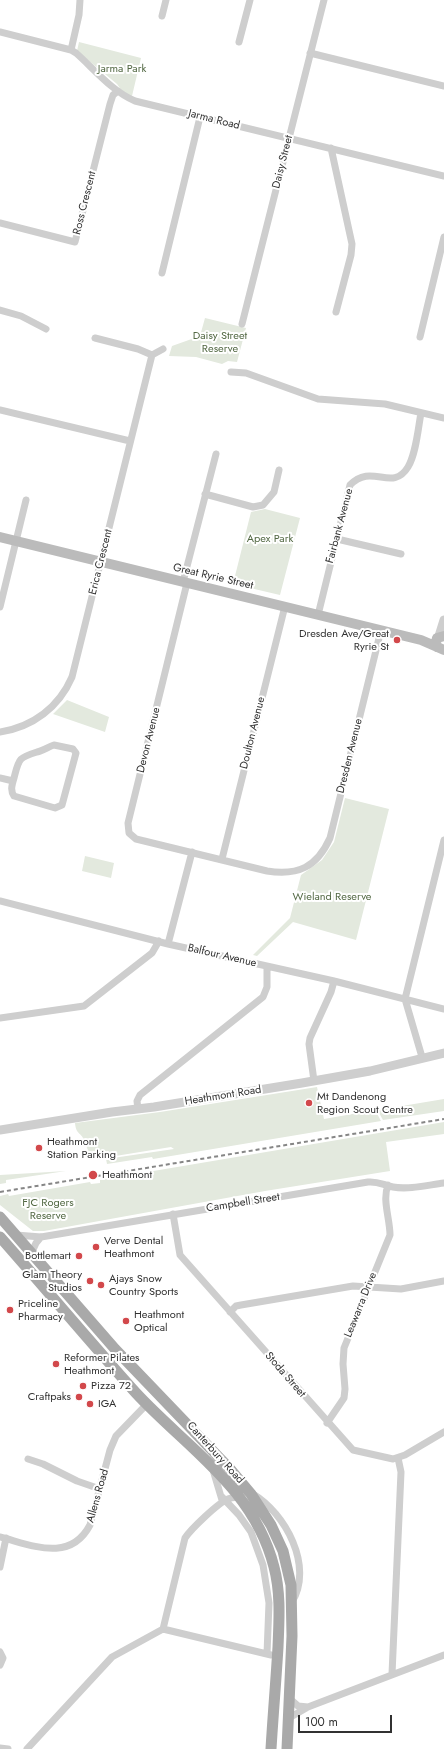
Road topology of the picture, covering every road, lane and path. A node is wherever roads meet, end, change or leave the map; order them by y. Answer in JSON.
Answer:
{"nodes":[{"id":1,"x":80,"y":0,"type":"edge"},
{"id":2,"x":166,"y":0,"type":"edge"},
{"id":3,"x":250,"y":0,"type":"edge"},
{"id":4,"x":324,"y":0,"type":"edge"},
{"id":5,"x":162,"y":16,"type":"dead end"},
{"id":6,"x":0,"y":32,"type":"edge"},
{"id":7,"x":239,"y":42,"type":"dead end"},
{"id":8,"x":71,"y":50,"type":"junction"},
{"id":9,"x":310,"y":53,"type":"junction"},
{"id":10,"x":444,"y":86,"type":"edge"},
{"id":11,"x":118,"y":91,"type":"junction"},
{"id":12,"x":200,"y":117,"type":"junction"},
{"id":13,"x":289,"y":139,"type":"junction"},
{"id":14,"x":331,"y":148,"type":"junction"},
{"id":15,"x":444,"y":176,"type":"edge"},
{"id":16,"x":0,"y":223,"type":"edge"},
{"id":17,"x":444,"y":237,"type":"edge"},
{"id":18,"x":162,"y":273,"type":"dead end"},
{"id":19,"x":0,"y":310,"type":"edge"},
{"id":20,"x":336,"y":312,"type":"dead end"},
{"id":21,"x":242,"y":324,"type":"dead end"},
{"id":22,"x":46,"y":329,"type":"dead end"},
{"id":23,"x":420,"y":336,"type":"dead end"},
{"id":24,"x":95,"y":338,"type":"dead end"},
{"id":25,"x":163,"y":349,"type":"dead end"},
{"id":26,"x":152,"y":355,"type":"junction"},
{"id":27,"x":231,"y":372,"type":"dead end"},
{"id":28,"x":0,"y":410,"type":"edge"},
{"id":29,"x":421,"y":413,"type":"junction"},
{"id":30,"x":444,"y":418,"type":"edge"},
{"id":31,"x":130,"y":441,"type":"junction"},
{"id":32,"x":216,"y":454,"type":"dead end"},
{"id":33,"x":279,"y":470,"type":"dead end"},
{"id":34,"x":205,"y":494,"type":"junction"},
{"id":35,"x":26,"y":500,"type":"dead end"},
{"id":36,"x":0,"y":537,"type":"edge"},
{"id":37,"x":337,"y":539,"type":"junction"},
{"id":38,"x":16,"y":541,"type":"junction"},
{"id":39,"x":401,"y":554,"type":"dead end"},
{"id":40,"x":101,"y":562,"type":"junction"},
{"id":41,"x":185,"y":583,"type":"junction"},
{"id":42,"x":285,"y":606,"type":"junction"},
{"id":43,"x":0,"y":607,"type":"edge"},
{"id":44,"x":318,"y":614,"type":"junction"},
{"id":45,"x":444,"y":620,"type":"edge"},
{"id":46,"x":381,"y":630,"type":"junction"},
{"id":47,"x":441,"y":644,"type":"edge"},
{"id":48,"x":0,"y":732,"type":"edge"},
{"id":49,"x":0,"y":778,"type":"edge"},
{"id":50,"x":13,"y":781,"type":"junction"},
{"id":51,"x":444,"y":840,"type":"edge"},
{"id":52,"x":192,"y":852,"type":"junction"},
{"id":53,"x":222,"y":859,"type":"junction"},
{"id":54,"x":0,"y":901,"type":"edge"},
{"id":55,"x":159,"y":941,"type":"junction"},
{"id":56,"x":168,"y":944,"type":"junction"},
{"id":57,"x":267,"y":966,"type":"junction"},
{"id":58,"x":334,"y":981,"type":"junction"},
{"id":59,"x":405,"y":999,"type":"junction"},
{"id":60,"x":444,"y":1009,"type":"edge"},
{"id":61,"x":0,"y":1018,"type":"edge"},
{"id":62,"x":444,"y":1053,"type":"edge"},
{"id":63,"x":422,"y":1057,"type":"junction"},
{"id":64,"x":314,"y":1081,"type":"junction"},
{"id":65,"x":138,"y":1109,"type":"junction"},
{"id":66,"x":0,"y":1130,"type":"edge"},
{"id":67,"x":444,"y":1183,"type":"edge"},
{"id":68,"x":388,"y":1185,"type":"junction"},
{"id":69,"x":173,"y":1214,"type":"junction"},
{"id":70,"x":0,"y":1217,"type":"edge"},
{"id":71,"x":16,"y":1235,"type":"junction"},
{"id":72,"x":0,"y":1237,"type":"edge"},
{"id":73,"x":41,"y":1237,"type":"junction"},
{"id":74,"x":31,"y":1254,"type":"junction"},
{"id":75,"x":444,"y":1281,"type":"edge"},
{"id":76,"x":369,"y":1287,"type":"junction"},
{"id":77,"x":82,"y":1310,"type":"junction"},
{"id":78,"x":230,"y":1312,"type":"junction"},
{"id":79,"x":72,"y":1318,"type":"junction"},
{"id":80,"x":158,"y":1393,"type":"junction"},
{"id":81,"x":147,"y":1404,"type":"junction"},
{"id":82,"x":327,"y":1423,"type":"junction"},
{"id":83,"x":444,"y":1432,"type":"edge"},
{"id":84,"x":398,"y":1458,"type":"junction"},
{"id":85,"x":28,"y":1459,"type":"dead end"},
{"id":86,"x":211,"y":1464,"type":"junction"},
{"id":87,"x":100,"y":1489,"type":"junction"},
{"id":88,"x":245,"y":1495,"type":"junction"},
{"id":89,"x":222,"y":1501,"type":"junction"},
{"id":90,"x":3,"y":1538,"type":"edge"},
{"id":91,"x":0,"y":1567,"type":"edge"},
{"id":92,"x":163,"y":1629,"type":"junction"},
{"id":93,"x":0,"y":1652,"type":"edge"},
{"id":94,"x":272,"y":1655,"type":"junction"},
{"id":95,"x":444,"y":1655,"type":"edge"},
{"id":96,"x":0,"y":1666,"type":"edge"},
{"id":97,"x":392,"y":1674,"type":"junction"},
{"id":98,"x":290,"y":1699,"type":"junction"},
{"id":99,"x":308,"y":1707,"type":"junction"},
{"id":100,"x":289,"y":1718,"type":"junction"},
{"id":101,"x":0,"y":1748,"type":"edge"},
{"id":102,"x":8,"y":1749,"type":"edge"},
{"id":103,"x":27,"y":1749,"type":"edge"},
{"id":104,"x":271,"y":1749,"type":"edge"},
{"id":105,"x":287,"y":1749,"type":"edge"}],
"edges":[{"from":1,"to":8,"type":"street"},
{"from":2,"to":5,"type":"street"},
{"from":3,"to":7,"type":"street"},
{"from":4,"to":9,"type":"street","name":"Daisy Street"},
{"from":6,"to":8,"type":"street","name":"Jarma Road"},
{"from":8,"to":11,"type":"street","name":"Jarma Road"},
{"from":9,"to":10,"type":"street"},
{"from":9,"to":13,"type":"street","name":"Daisy Street"},
{"from":11,"to":12,"type":"street","name":"Jarma Road"},
{"from":11,"to":16,"type":"street","name":"Ross Crescent"},
{"from":12,"to":13,"type":"street","name":"Jarma Road"},
{"from":12,"to":18,"type":"street"},
{"from":13,"to":14,"type":"street","name":"Jarma Road"},
{"from":13,"to":21,"type":"street","name":"Daisy Street"},
{"from":14,"to":15,"type":"street","name":"Jarma Road"},
{"from":14,"to":20,"type":"street"},
{"from":17,"to":23,"type":"street"},
{"from":19,"to":22,"type":"street"},
{"from":24,"to":26,"type":"street"},
{"from":25,"to":26,"type":"street"},
{"from":26,"to":31,"type":"street","name":"Erica Crescent"},
{"from":27,"to":29,"type":"street"},
{"from":28,"to":31,"type":"street"},
{"from":29,"to":30,"type":"street"},
{"from":29,"to":37,"type":"street","name":"Fairbank Avenue"},
{"from":31,"to":40,"type":"street","name":"Erica Crescent"},
{"from":32,"to":34,"type":"street"},
{"from":33,"to":34,"type":"street"},
{"from":34,"to":41,"type":"street"},
{"from":35,"to":38,"type":"street"},
{"from":36,"to":38,"type":"main road","name":"Great Ryrie Street"},
{"from":37,"to":39,"type":"street"},
{"from":37,"to":44,"type":"street","name":"Fairbank Avenue"},
{"from":38,"to":40,"type":"main road","name":"Great Ryrie Street"},
{"from":38,"to":43,"type":"street"},
{"from":40,"to":41,"type":"main road","name":"Great Ryrie Street"},
{"from":40,"to":48,"type":"street","name":"Erica Crescent"},
{"from":41,"to":42,"type":"main road","name":"Great Ryrie Street"},
{"from":41,"to":52,"type":"street","name":"Devon Avenue"},
{"from":42,"to":44,"type":"main road","name":"Great Ryrie Street"},
{"from":42,"to":53,"type":"street","name":"Doulton Avenue"},
{"from":44,"to":46,"type":"main road","name":"Great Ryrie Street"},
{"from":45,"to":47,"type":"street"},
{"from":46,"to":47,"type":"main road","name":"Great Ryrie Street"},
{"from":46,"to":53,"type":"street","name":"Dresden Avenue"},
{"from":49,"to":50,"type":"street"},
{"from":50,"to":50,"type":"street"},
{"from":51,"to":59,"type":"street"},
{"from":52,"to":53,"type":"street"},
{"from":52,"to":56,"type":"street"},
{"from":54,"to":55,"type":"street","name":"Balfour Avenue"},
{"from":55,"to":56,"type":"street","name":"Balfour Avenue"},
{"from":55,"to":61,"type":"street"},
{"from":56,"to":57,"type":"street","name":"Balfour Avenue"},
{"from":57,"to":58,"type":"street","name":"Balfour Avenue"},
{"from":57,"to":65,"type":"street"},
{"from":58,"to":59,"type":"street","name":"Balfour Avenue"},
{"from":58,"to":64,"type":"street"},
{"from":59,"to":60,"type":"street","name":"Balfour Avenue"},
{"from":59,"to":63,"type":"street"},
{"from":62,"to":63,"type":"street","name":"Heathmont Road"},
{"from":63,"to":64,"type":"street","name":"Heathmont Road"},
{"from":64,"to":65,"type":"street","name":"Heathmont Road"},
{"from":65,"to":66,"type":"street","name":"Heathmont Road"},
{"from":67,"to":68,"type":"street","name":"Campbell Street"},
{"from":68,"to":69,"type":"street","name":"Campbell Street"},
{"from":68,"to":76,"type":"street","name":"Leawarra Drive"},
{"from":69,"to":73,"type":"street","name":"Campbell Street"},
{"from":69,"to":78,"type":"street","name":"Stoda Street"},
{"from":70,"to":71,"type":"main road","name":"Canterbury Road"},
{"from":71,"to":73,"type":"street","name":"Campbell Street"},
{"from":71,"to":74,"type":"main road","name":"Canterbury Road"},
{"from":72,"to":79,"type":"main road","name":"Canterbury Road"},
{"from":73,"to":74,"type":"street"},
{"from":74,"to":77,"type":"main road","name":"Canterbury Road"},
{"from":75,"to":76,"type":"street"},
{"from":76,"to":78,"type":"street"},
{"from":76,"to":82,"type":"street","name":"Leawarra Drive"},
{"from":77,"to":79,"type":"main road"},
{"from":77,"to":80,"type":"main road","name":"Canterbury Road"},
{"from":78,"to":82,"type":"street","name":"Stoda Street"},
{"from":79,"to":81,"type":"main road","name":"Canterbury Road"},
{"from":80,"to":81,"type":"main road"},
{"from":80,"to":88,"type":"main road","name":"Canterbury Road"},
{"from":81,"to":86,"type":"main road","name":"Canterbury Road"},
{"from":81,"to":87,"type":"street","name":"Allens Road"},
{"from":82,"to":84,"type":"street","name":"Stoda Street"},
{"from":83,"to":84,"type":"street"},
{"from":84,"to":97,"type":"street"},
{"from":85,"to":87,"type":"street"},
{"from":86,"to":88,"type":"main road","name":"Canterbury Road"},
{"from":86,"to":89,"type":"street"},
{"from":87,"to":90,"type":"street","name":"Allens Road"},
{"from":88,"to":89,"type":"street"},
{"from":88,"to":94,"type":"main road","name":"Canterbury Road"},
{"from":88,"to":98,"type":"main road","name":"Canterbury Road"},
{"from":89,"to":92,"type":"street"},
{"from":89,"to":94,"type":"street","name":"Canterbury Road"},
{"from":90,"to":91,"type":"street"},
{"from":92,"to":94,"type":"street"},
{"from":92,"to":103,"type":"street"},
{"from":93,"to":96,"type":"street"},
{"from":94,"to":104,"type":"main road","name":"Canterbury Road"},
{"from":95,"to":97,"type":"street"},
{"from":97,"to":99,"type":"street"},
{"from":98,"to":99,"type":"street"},
{"from":98,"to":100,"type":"main road","name":"Canterbury Road"},
{"from":99,"to":100,"type":"street"},
{"from":100,"to":105,"type":"main road","name":"Canterbury Road"},
{"from":101,"to":102,"type":"street"}]}
